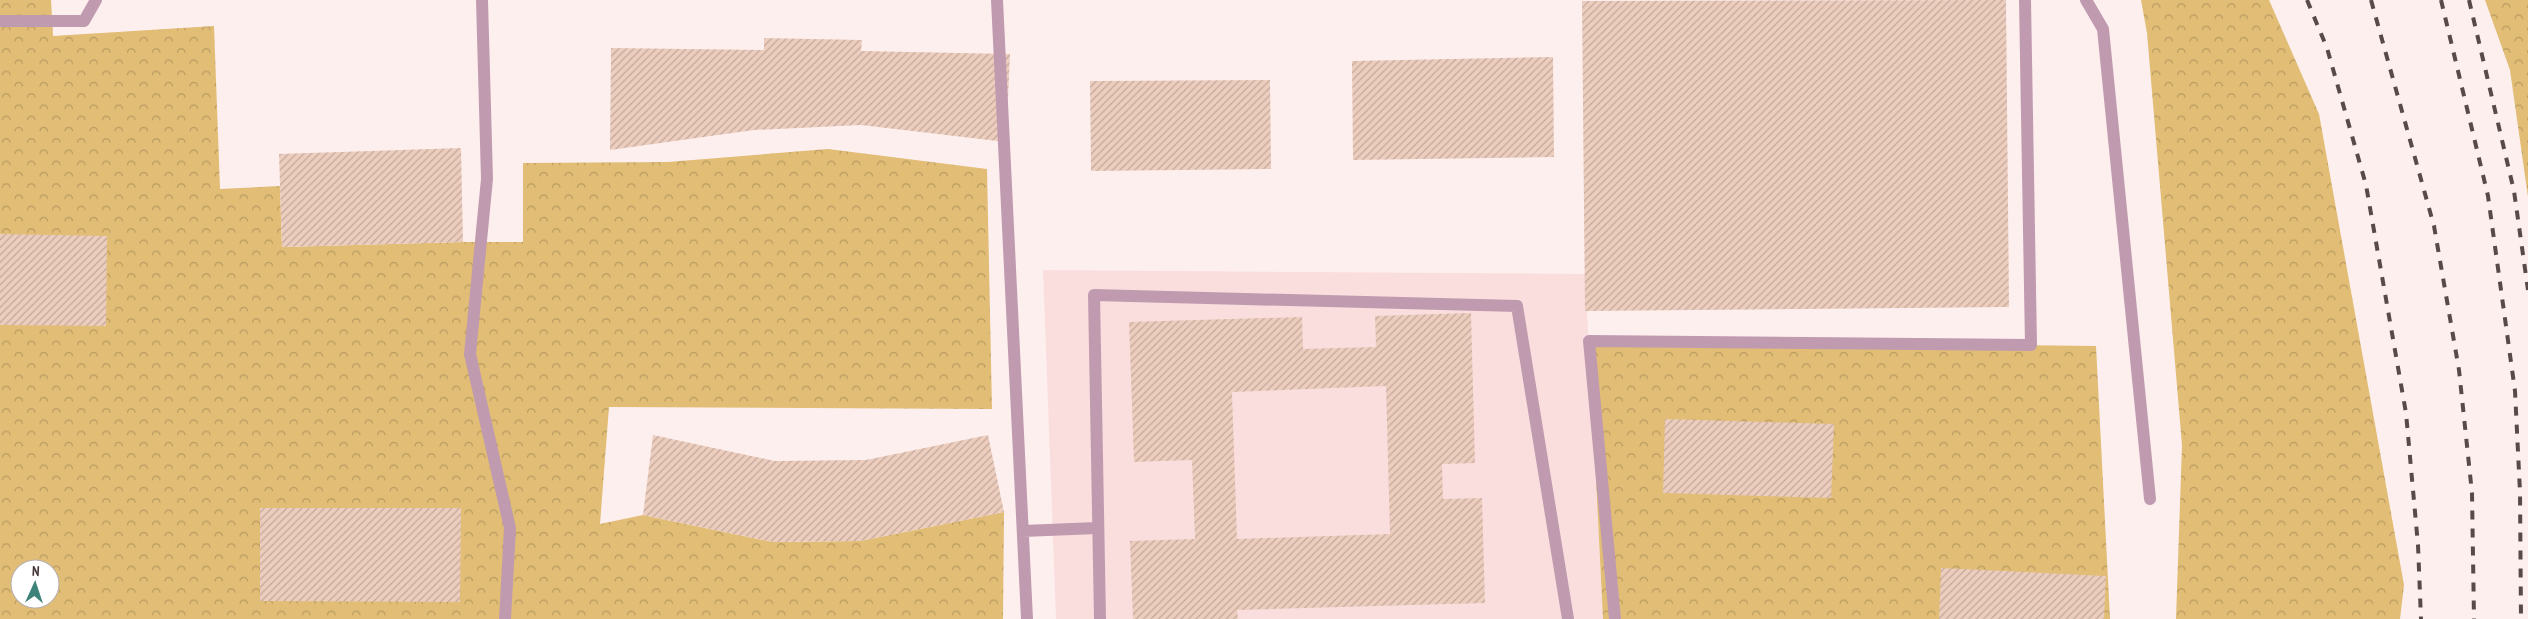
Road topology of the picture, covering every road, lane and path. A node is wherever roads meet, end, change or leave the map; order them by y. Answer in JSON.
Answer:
{"nodes":[{"id":1,"x":96,"y":0,"type":"edge"},
{"id":2,"x":482,"y":0,"type":"edge"},
{"id":3,"x":997,"y":0,"type":"edge"},
{"id":4,"x":2025,"y":0,"type":"edge"},
{"id":5,"x":2086,"y":0,"type":"edge"},
{"id":6,"x":0,"y":21,"type":"edge"},
{"id":7,"x":2150,"y":499,"type":"dead end"},
{"id":8,"x":1097,"y":528,"type":"junction"},
{"id":9,"x":1023,"y":531,"type":"junction"},
{"id":10,"x":504,"y":619,"type":"edge"},
{"id":11,"x":1027,"y":619,"type":"edge"},
{"id":12,"x":1100,"y":619,"type":"edge"},
{"id":13,"x":1568,"y":619,"type":"edge"},
{"id":14,"x":1615,"y":619,"type":"edge"}],
"edges":[{"from":1,"to":6,"type":"street"},
{"from":2,"to":10,"type":"street"},
{"from":3,"to":9,"type":"street"},
{"from":4,"to":14,"type":"street"},
{"from":5,"to":7,"type":"street"},
{"from":8,"to":9,"type":"street"},
{"from":8,"to":12,"type":"street"},
{"from":8,"to":13,"type":"street"},
{"from":9,"to":11,"type":"street"}]}
